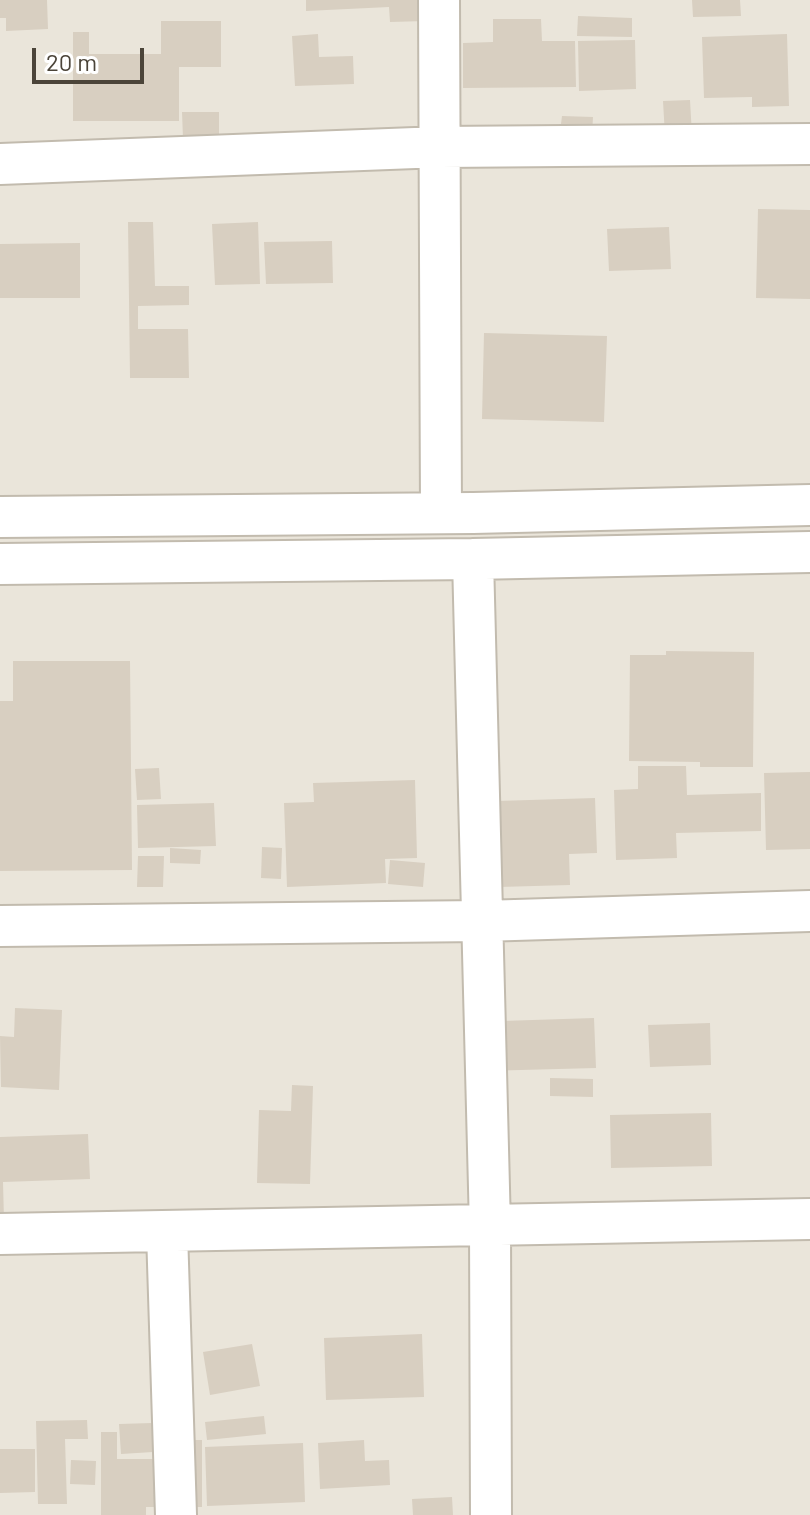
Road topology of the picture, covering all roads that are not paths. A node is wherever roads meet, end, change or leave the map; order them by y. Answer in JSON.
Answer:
{"nodes":[{"id":1,"x":439,"y":0,"type":"edge"},
{"id":2,"x":810,"y":144,"type":"edge"},
{"id":3,"x":441,"y":147,"type":"junction"},
{"id":4,"x":0,"y":164,"type":"edge"},
{"id":5,"x":810,"y":505,"type":"edge"},
{"id":6,"x":441,"y":513,"type":"junction"},
{"id":7,"x":0,"y":517,"type":"edge"},
{"id":8,"x":810,"y":552,"type":"edge"},
{"id":9,"x":473,"y":559,"type":"junction"},
{"id":10,"x":0,"y":564,"type":"edge"},
{"id":11,"x":810,"y":911,"type":"edge"},
{"id":12,"x":482,"y":921,"type":"junction"},
{"id":13,"x":0,"y":926,"type":"edge"},
{"id":14,"x":810,"y":1219,"type":"edge"},
{"id":15,"x":490,"y":1227,"type":"junction"},
{"id":16,"x":167,"y":1232,"type":"junction"},
{"id":17,"x":0,"y":1234,"type":"edge"},
{"id":18,"x":176,"y":1515,"type":"edge"},
{"id":19,"x":491,"y":1515,"type":"edge"}],
"edges":[{"from":1,"to":3,"type":"street"},
{"from":2,"to":3,"type":"street"},
{"from":3,"to":4,"type":"street"},
{"from":3,"to":6,"type":"street"},
{"from":5,"to":6,"type":"street"},
{"from":6,"to":7,"type":"street"},
{"from":8,"to":9,"type":"street"},
{"from":9,"to":10,"type":"street"},
{"from":9,"to":12,"type":"street"},
{"from":11,"to":12,"type":"street"},
{"from":12,"to":13,"type":"street"},
{"from":12,"to":15,"type":"street"},
{"from":14,"to":15,"type":"street"},
{"from":15,"to":16,"type":"street"},
{"from":15,"to":19,"type":"street"},
{"from":16,"to":17,"type":"street"},
{"from":16,"to":18,"type":"street"}]}
